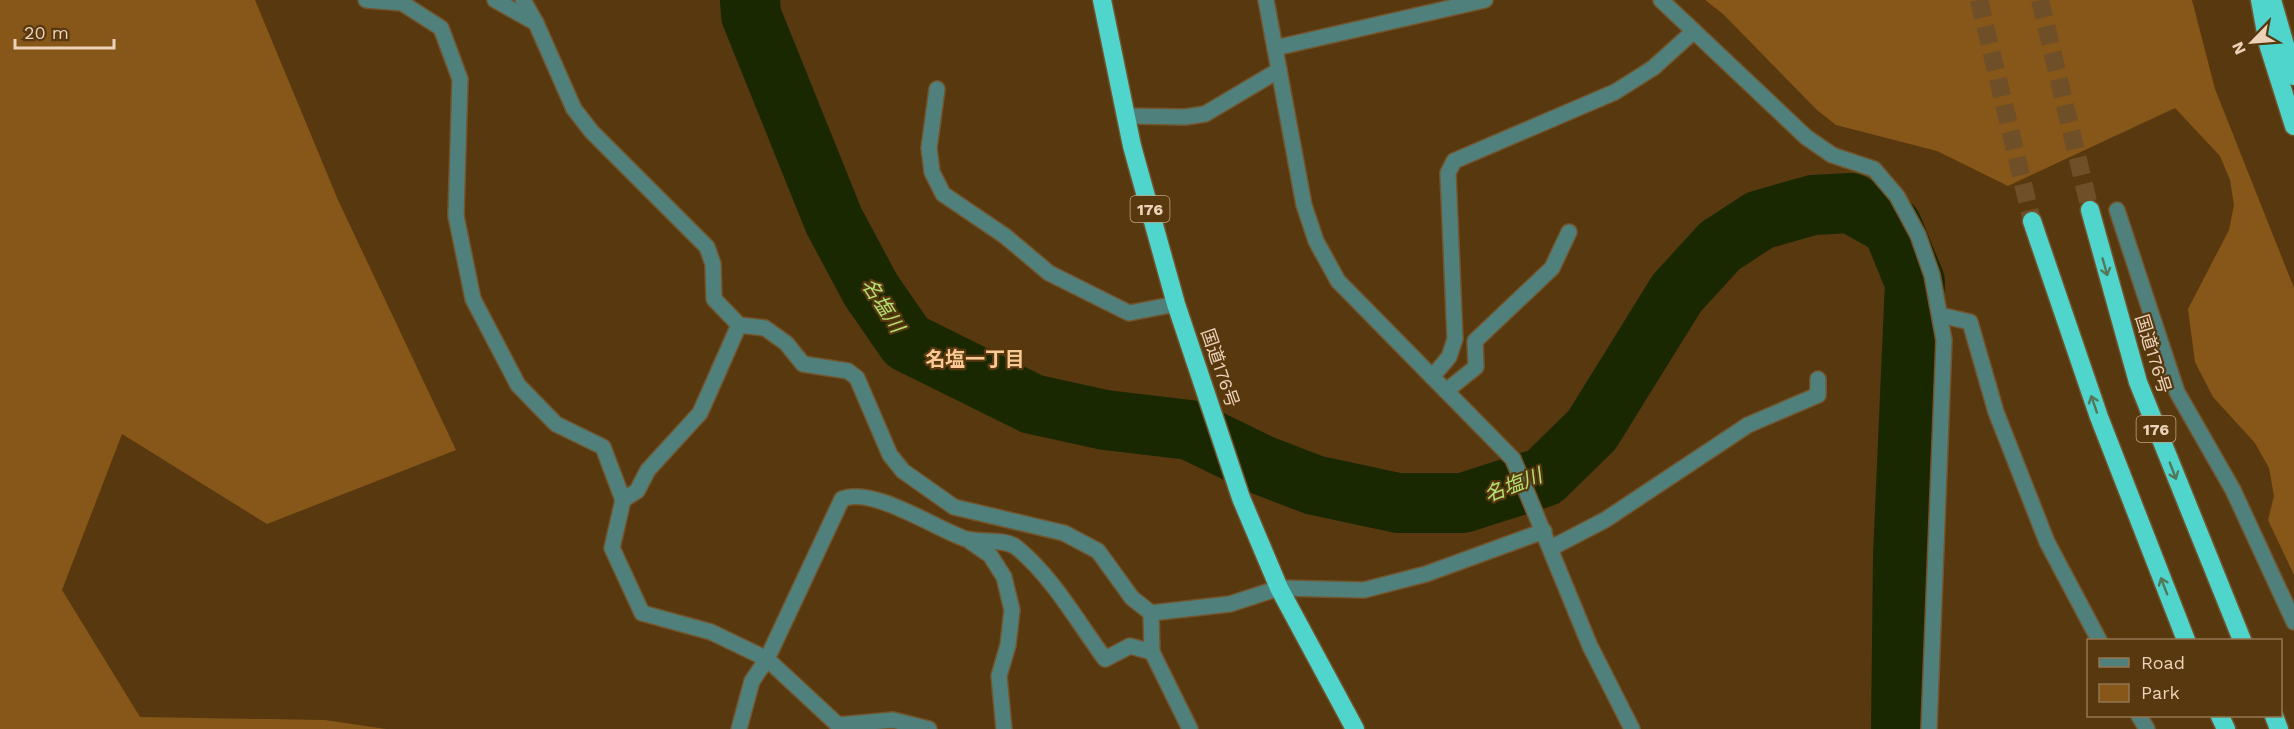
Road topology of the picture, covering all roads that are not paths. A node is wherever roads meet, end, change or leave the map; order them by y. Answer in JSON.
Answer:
{"nodes":[{"id":1,"x":366,"y":0,"type":"edge"},
{"id":2,"x":495,"y":0,"type":"edge"},
{"id":3,"x":523,"y":0,"type":"edge"},
{"id":4,"x":1102,"y":0,"type":"edge"},
{"id":5,"x":1266,"y":0,"type":"edge"},
{"id":6,"x":1485,"y":0,"type":"edge"},
{"id":7,"x":1661,"y":0,"type":"edge"},
{"id":8,"x":2260,"y":0,"type":"edge"},
{"id":9,"x":2271,"y":0,"type":"edge"},
{"id":10,"x":407,"y":2,"type":"edge"},
{"id":11,"x":536,"y":23,"type":"junction"},
{"id":12,"x":1694,"y":31,"type":"junction"},
{"id":13,"x":1275,"y":48,"type":"junction"},
{"id":14,"x":1279,"y":70,"type":"junction"},
{"id":15,"x":2294,"y":76,"type":"edge"},
{"id":16,"x":937,"y":89,"type":"dead end"},
{"id":17,"x":1126,"y":116,"type":"junction"},
{"id":18,"x":2294,"y":126,"type":"edge"},
{"id":19,"x":2090,"y":210,"type":"tunnel mouth"},
{"id":20,"x":2117,"y":210,"type":"dead end"},
{"id":21,"x":2032,"y":221,"type":"tunnel mouth"},
{"id":22,"x":1569,"y":232,"type":"dead end"},
{"id":23,"x":1176,"y":304,"type":"junction"},
{"id":24,"x":1940,"y":315,"type":"junction"},
{"id":25,"x":740,"y":325,"type":"junction"},
{"id":26,"x":1432,"y":377,"type":"junction"},
{"id":27,"x":1818,"y":379,"type":"dead end"},
{"id":28,"x":1446,"y":391,"type":"junction"},
{"id":29,"x":623,"y":500,"type":"junction"},
{"id":30,"x":1544,"y":531,"type":"junction"},
{"id":31,"x":967,"y":539,"type":"junction"},
{"id":32,"x":1551,"y":548,"type":"junction"},
{"id":33,"x":1279,"y":588,"type":"junction"},
{"id":34,"x":1151,"y":613,"type":"junction"},
{"id":35,"x":2294,"y":622,"type":"edge"},
{"id":36,"x":2098,"y":639,"type":"edge"},
{"id":37,"x":2186,"y":639,"type":"edge"},
{"id":38,"x":2242,"y":639,"type":"edge"},
{"id":39,"x":1152,"y":652,"type":"junction"},
{"id":40,"x":767,"y":659,"type":"junction"},
{"id":41,"x":887,"y":724,"type":"edge"},
{"id":42,"x":739,"y":729,"type":"edge"},
{"id":43,"x":928,"y":729,"type":"edge"},
{"id":44,"x":1004,"y":729,"type":"edge"},
{"id":45,"x":1190,"y":729,"type":"edge"},
{"id":46,"x":1355,"y":729,"type":"edge"},
{"id":47,"x":1632,"y":729,"type":"edge"},
{"id":48,"x":1929,"y":729,"type":"edge"}],
"edges":[{"from":1,"to":10,"type":"street"},
{"from":2,"to":11,"type":"street"},
{"from":3,"to":11,"type":"street"},
{"from":4,"to":17,"type":"highway","name":"国道176号","number":"176"},
{"from":5,"to":13,"type":"street"},
{"from":6,"to":13,"type":"street"},
{"from":7,"to":12,"type":"street"},
{"from":8,"to":18,"type":"highway"},
{"from":9,"to":15,"type":"highway"},
{"from":10,"to":29,"type":"street"},
{"from":11,"to":25,"type":"street"},
{"from":12,"to":24,"type":"street"},
{"from":12,"to":26,"type":"street"},
{"from":13,"to":14,"type":"street"},
{"from":14,"to":17,"type":"street"},
{"from":14,"to":26,"type":"street"},
{"from":16,"to":23,"type":"street"},
{"from":17,"to":23,"type":"highway","name":"国道176号","number":"176"},
{"from":19,"to":38,"type":"highway","name":"国道176号","number":"176","one_way":true},
{"from":20,"to":35,"type":"street"},
{"from":37,"to":21,"type":"highway","number":"176","one_way":true},
{"from":22,"to":28,"type":"street"},
{"from":23,"to":33,"type":"highway","name":"国道176号","number":"176"},
{"from":24,"to":36,"type":"street"},
{"from":24,"to":48,"type":"street"},
{"from":25,"to":29,"type":"street"},
{"from":25,"to":34,"type":"street"},
{"from":26,"to":28,"type":"street"},
{"from":27,"to":32,"type":"street"},
{"from":28,"to":30,"type":"street"},
{"from":29,"to":40,"type":"street"},
{"from":30,"to":32,"type":"street"},
{"from":30,"to":33,"type":"street"},
{"from":31,"to":39,"type":"street"},
{"from":31,"to":40,"type":"street"},
{"from":31,"to":44,"type":"street"},
{"from":32,"to":47,"type":"street"},
{"from":33,"to":34,"type":"street"},
{"from":33,"to":46,"type":"highway","name":"国道176号","number":"176"},
{"from":34,"to":39,"type":"street"},
{"from":39,"to":45,"type":"street"},
{"from":40,"to":41,"type":"street"},
{"from":40,"to":42,"type":"street"},
{"from":41,"to":43,"type":"street"}]}
